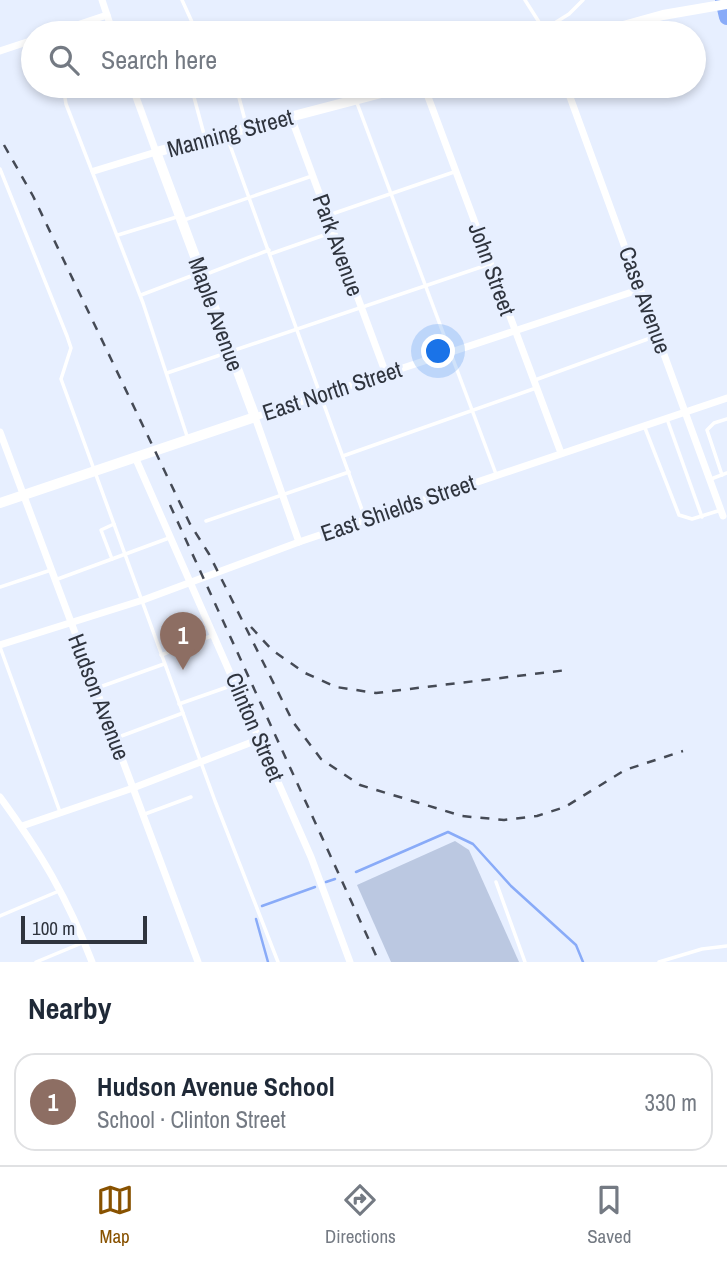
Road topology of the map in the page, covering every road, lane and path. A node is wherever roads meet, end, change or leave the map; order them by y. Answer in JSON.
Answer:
{"nodes":[{"id":1,"x":102,"y":0,"type":"edge"},
{"id":2,"x":182,"y":0,"type":"edge"},
{"id":3,"x":525,"y":0,"type":"edge"},
{"id":4,"x":583,"y":0,"type":"edge"},
{"id":5,"x":727,"y":4,"type":"edge"},
{"id":6,"x":107,"y":15,"type":"junction"},
{"id":7,"x":89,"y":21,"type":"edge"},
{"id":8,"x":109,"y":21,"type":"edge"},
{"id":9,"x":192,"y":21,"type":"edge"},
{"id":10,"x":539,"y":21,"type":"edge"},
{"id":11,"x":560,"y":21,"type":"edge"},
{"id":12,"x":645,"y":21,"type":"edge"},
{"id":13,"x":21,"y":44,"type":"edge"},
{"id":14,"x":0,"y":51,"type":"edge"},
{"id":15,"x":65,"y":98,"type":"edge"},
{"id":16,"x":137,"y":98,"type":"edge"},
{"id":17,"x":194,"y":98,"type":"edge"},
{"id":18,"x":239,"y":98,"type":"edge"},
{"id":19,"x":359,"y":98,"type":"edge"},
{"id":20,"x":428,"y":98,"type":"edge"},
{"id":21,"x":570,"y":98,"type":"edge"},
{"id":22,"x":355,"y":99,"type":"junction"},
{"id":23,"x":291,"y":117,"type":"junction"},
{"id":24,"x":247,"y":128,"type":"junction"},
{"id":25,"x":226,"y":134,"type":"junction"},
{"id":26,"x":205,"y":139,"type":"junction"},
{"id":27,"x":156,"y":152,"type":"junction"},
{"id":28,"x":0,"y":169,"type":"edge"},
{"id":29,"x":94,"y":171,"type":"junction"},
{"id":30,"x":456,"y":172,"type":"junction"},
{"id":31,"x":313,"y":176,"type":"junction"},
{"id":32,"x":390,"y":193,"type":"junction"},
{"id":33,"x":249,"y":197,"type":"junction"},
{"id":34,"x":327,"y":216,"type":"junction"},
{"id":35,"x":181,"y":218,"type":"junction"},
{"id":36,"x":333,"y":232,"type":"junction"},
{"id":37,"x":118,"y":235,"type":"junction"},
{"id":38,"x":269,"y":252,"type":"junction"},
{"id":39,"x":490,"y":264,"type":"junction"},
{"id":40,"x":202,"y":274,"type":"junction"},
{"id":41,"x":425,"y":285,"type":"junction"},
{"id":42,"x":641,"y":289,"type":"junction"},
{"id":43,"x":140,"y":295,"type":"junction"},
{"id":44,"x":361,"y":308,"type":"junction"},
{"id":45,"x":298,"y":328,"type":"junction"},
{"id":46,"x":515,"y":330,"type":"junction"},
{"id":47,"x":658,"y":336,"type":"junction"},
{"id":48,"x":448,"y":352,"type":"junction"},
{"id":49,"x":231,"y":353,"type":"junction"},
{"id":50,"x":166,"y":373,"type":"junction"},
{"id":51,"x":386,"y":374,"type":"junction"},
{"id":52,"x":535,"y":384,"type":"junction"},
{"id":53,"x":321,"y":395,"type":"junction"},
{"id":54,"x":727,"y":398,"type":"edge"},
{"id":55,"x":471,"y":413,"type":"junction"},
{"id":56,"x":685,"y":413,"type":"junction"},
{"id":57,"x":255,"y":417,"type":"junction"},
{"id":58,"x":667,"y":419,"type":"junction"},
{"id":59,"x":727,"y":419,"type":"edge"},
{"id":60,"x":644,"y":426,"type":"junction"},
{"id":61,"x":0,"y":432,"type":"edge"},
{"id":62,"x":188,"y":439,"type":"junction"},
{"id":63,"x":561,"y":453,"type":"junction"},
{"id":64,"x":343,"y":456,"type":"junction"},
{"id":65,"x":135,"y":457,"type":"junction"},
{"id":66,"x":95,"y":470,"type":"junction"},
{"id":67,"x":349,"y":472,"type":"junction"},
{"id":68,"x":496,"y":474,"type":"junction"},
{"id":69,"x":724,"y":474,"type":"edge"},
{"id":70,"x":709,"y":479,"type":"junction"},
{"id":71,"x":282,"y":495,"type":"junction"},
{"id":72,"x":23,"y":496,"type":"junction"},
{"id":73,"x":0,"y":503,"type":"edge"},
{"id":74,"x":722,"y":513,"type":"joint"},
{"id":75,"x":702,"y":517,"type":"junction"},
{"id":76,"x":366,"y":520,"type":"junction"},
{"id":77,"x":206,"y":521,"type":"dead end"},
{"id":78,"x":114,"y":524,"type":"junction"},
{"id":79,"x":171,"y":538,"type":"junction"},
{"id":80,"x":299,"y":542,"type":"junction"},
{"id":81,"x":126,"y":554,"type":"junction"},
{"id":82,"x":112,"y":559,"type":"junction"},
{"id":83,"x":51,"y":570,"type":"junction"},
{"id":84,"x":55,"y":580,"type":"junction"},
{"id":85,"x":191,"y":584,"type":"junction"},
{"id":86,"x":0,"y":587,"type":"edge"},
{"id":87,"x":143,"y":600,"type":"junction"},
{"id":88,"x":70,"y":622,"type":"junction"},
{"id":89,"x":214,"y":635,"type":"junction"},
{"id":90,"x":0,"y":646,"type":"edge"},
{"id":91,"x":161,"y":655,"type":"junction"},
{"id":92,"x":164,"y":664,"type":"junction"},
{"id":93,"x":237,"y":684,"type":"junction"},
{"id":94,"x":95,"y":689,"type":"junction"},
{"id":95,"x":179,"y":704,"type":"junction"},
{"id":96,"x":183,"y":713,"type":"junction"},
{"id":97,"x":114,"y":738,"type":"junction"},
{"id":98,"x":260,"y":739,"type":"junction"},
{"id":99,"x":201,"y":762,"type":"junction"},
{"id":100,"x":133,"y":788,"type":"junction"},
{"id":101,"x":0,"y":797,"type":"edge"},
{"id":102,"x":191,"y":797,"type":"dead end"},
{"id":103,"x":61,"y":813,"type":"junction"},
{"id":104,"x":143,"y":815,"type":"junction"},
{"id":105,"x":22,"y":826,"type":"junction"},
{"id":106,"x":496,"y":882,"type":"dead end"},
{"id":107,"x":61,"y":890,"type":"junction"},
{"id":108,"x":0,"y":916,"type":"edge"},
{"id":109,"x":84,"y":942,"type":"junction"},
{"id":110,"x":727,"y":946,"type":"edge"},
{"id":111,"x":36,"y":962,"type":"edge"},
{"id":112,"x":92,"y":962,"type":"edge"},
{"id":113,"x":198,"y":962,"type":"edge"},
{"id":114,"x":278,"y":962,"type":"edge"},
{"id":115,"x":351,"y":962,"type":"edge"},
{"id":116,"x":525,"y":962,"type":"edge"},
{"id":117,"x":659,"y":962,"type":"edge"}],
"edges":[{"from":1,"to":6,"type":"street"},
{"from":2,"to":9,"type":"lane"},
{"from":3,"to":10,"type":"lane"},
{"from":4,"to":11,"type":"lane"},
{"from":5,"to":12,"type":"street"},
{"from":6,"to":7,"type":"street"},
{"from":6,"to":8,"type":"street"},
{"from":13,"to":14,"type":"street"},
{"from":15,"to":29,"type":"lane"},
{"from":16,"to":27,"type":"street","name":"Maple Avenue"},
{"from":17,"to":26,"type":"lane"},
{"from":18,"to":24,"type":"lane"},
{"from":19,"to":22,"type":"street","name":"Manning Street"},
{"from":20,"to":30,"type":"street","name":"John Street"},
{"from":21,"to":42,"type":"street","name":"Case Avenue"},
{"from":22,"to":23,"type":"street","name":"Manning Street"},
{"from":22,"to":32,"type":"lane"},
{"from":23,"to":24,"type":"street","name":"Manning Street"},
{"from":23,"to":31,"type":"street","name":"Park Avenue"},
{"from":24,"to":25,"type":"street","name":"Manning Street"},
{"from":25,"to":26,"type":"street","name":"Manning Street"},
{"from":25,"to":33,"type":"lane"},
{"from":26,"to":27,"type":"street","name":"Manning Street"},
{"from":27,"to":29,"type":"street","name":"Manning Street"},
{"from":27,"to":35,"type":"street","name":"Maple Avenue"},
{"from":28,"to":66,"type":"lane"},
{"from":29,"to":37,"type":"lane"},
{"from":30,"to":32,"type":"lane"},
{"from":30,"to":39,"type":"street","name":"John Street"},
{"from":31,"to":33,"type":"lane"},
{"from":31,"to":34,"type":"street","name":"Park Avenue"},
{"from":32,"to":34,"type":"lane"},
{"from":32,"to":41,"type":"lane"},
{"from":33,"to":35,"type":"lane"},
{"from":33,"to":38,"type":"lane"},
{"from":34,"to":36,"type":"street","name":"Park Avenue"},
{"from":35,"to":37,"type":"lane"},
{"from":35,"to":40,"type":"street","name":"Maple Avenue"},
{"from":36,"to":38,"type":"lane"},
{"from":36,"to":44,"type":"street","name":"Park Avenue"},
{"from":37,"to":43,"type":"lane"},
{"from":38,"to":40,"type":"lane"},
{"from":38,"to":45,"type":"lane"},
{"from":39,"to":41,"type":"lane"},
{"from":39,"to":46,"type":"street","name":"John Street"},
{"from":40,"to":43,"type":"lane"},
{"from":40,"to":49,"type":"street","name":"Maple Avenue"},
{"from":41,"to":44,"type":"lane"},
{"from":41,"to":48,"type":"lane"},
{"from":42,"to":46,"type":"street","name":"East North Street"},
{"from":42,"to":47,"type":"street","name":"Case Avenue"},
{"from":43,"to":50,"type":"lane"},
{"from":44,"to":45,"type":"lane"},
{"from":44,"to":51,"type":"street","name":"Park Avenue"},
{"from":45,"to":49,"type":"lane"},
{"from":45,"to":53,"type":"lane"},
{"from":46,"to":48,"type":"street","name":"East North Street"},
{"from":46,"to":52,"type":"street","name":"John Street"},
{"from":47,"to":52,"type":"lane"},
{"from":47,"to":56,"type":"street","name":"Case Avenue"},
{"from":48,"to":51,"type":"street","name":"East North Street"},
{"from":48,"to":55,"type":"lane"},
{"from":49,"to":50,"type":"lane"},
{"from":49,"to":57,"type":"street","name":"Maple Avenue"},
{"from":50,"to":62,"type":"lane"},
{"from":51,"to":53,"type":"street","name":"East North Street"},
{"from":52,"to":55,"type":"lane"},
{"from":52,"to":63,"type":"street","name":"John Street"},
{"from":53,"to":57,"type":"street","name":"East North Street"},
{"from":53,"to":64,"type":"lane"},
{"from":54,"to":56,"type":"street","name":"East Shields Street"},
{"from":55,"to":64,"type":"lane"},
{"from":55,"to":68,"type":"lane"},
{"from":56,"to":58,"type":"street","name":"East Shields Street"},
{"from":56,"to":70,"type":"street","name":"Case Avenue"},
{"from":57,"to":62,"type":"street","name":"East North Street"},
{"from":57,"to":71,"type":"street","name":"Maple Avenue"},
{"from":58,"to":60,"type":"street","name":"East Shields Street"},
{"from":58,"to":75,"type":"lane"},
{"from":59,"to":69,"type":"lane"},
{"from":60,"to":63,"type":"street","name":"East Shields Street"},
{"from":60,"to":75,"type":"lane"},
{"from":61,"to":72,"type":"street","name":"Hudson Avenue"},
{"from":62,"to":65,"type":"street","name":"East North Street"},
{"from":63,"to":68,"type":"street","name":"East Shields Street"},
{"from":64,"to":67,"type":"lane"},
{"from":65,"to":66,"type":"street","name":"East North Street"},
{"from":65,"to":79,"type":"street","name":"Clinton Street"},
{"from":66,"to":72,"type":"street","name":"East North Street"},
{"from":66,"to":78,"type":"lane"},
{"from":67,"to":71,"type":"lane"},
{"from":67,"to":76,"type":"lane"},
{"from":68,"to":76,"type":"street","name":"East Shields Street"},
{"from":69,"to":70,"type":"lane"},
{"from":70,"to":74,"type":"street","name":"Case Avenue"},
{"from":71,"to":77,"type":"lane"},
{"from":71,"to":80,"type":"street","name":"Maple Avenue"},
{"from":72,"to":73,"type":"street","name":"East North Street"},
{"from":72,"to":83,"type":"street","name":"Hudson Avenue"},
{"from":74,"to":75,"type":"lane"},
{"from":76,"to":80,"type":"street","name":"East Shields Street"},
{"from":78,"to":81,"type":"lane"},
{"from":78,"to":82,"type":"lane"},
{"from":79,"to":81,"type":"lane"},
{"from":79,"to":85,"type":"street","name":"Clinton Street"},
{"from":80,"to":85,"type":"street","name":"East Shields Street"},
{"from":81,"to":82,"type":"lane"},
{"from":81,"to":87,"type":"lane"},
{"from":82,"to":84,"type":"lane"},
{"from":83,"to":84,"type":"street","name":"Hudson Avenue"},
{"from":83,"to":86,"type":"lane"},
{"from":84,"to":88,"type":"street","name":"Hudson Avenue"},
{"from":85,"to":87,"type":"street","name":"East Shields Street"},
{"from":85,"to":89,"type":"street","name":"Clinton Street"},
{"from":87,"to":88,"type":"street","name":"East Shields Street"},
{"from":87,"to":91,"type":"lane"},
{"from":88,"to":90,"type":"street","name":"East Shields Street"},
{"from":88,"to":94,"type":"street","name":"Hudson Avenue"},
{"from":89,"to":91,"type":"lane"},
{"from":89,"to":93,"type":"street","name":"Clinton Street"},
{"from":90,"to":103,"type":"lane"},
{"from":91,"to":92,"type":"lane"},
{"from":92,"to":94,"type":"lane"},
{"from":92,"to":95,"type":"lane"},
{"from":93,"to":95,"type":"lane"},
{"from":93,"to":98,"type":"street","name":"Clinton Street"},
{"from":94,"to":97,"type":"street","name":"Hudson Avenue"},
{"from":95,"to":96,"type":"lane"},
{"from":96,"to":97,"type":"lane"},
{"from":96,"to":99,"type":"lane"},
{"from":97,"to":100,"type":"street","name":"Hudson Avenue"},
{"from":98,"to":99,"type":"street"},
{"from":98,"to":115,"type":"street","name":"Clinton Street"},
{"from":99,"to":100,"type":"street"},
{"from":99,"to":114,"type":"lane"},
{"from":100,"to":103,"type":"street"},
{"from":100,"to":104,"type":"street","name":"Hudson Avenue"},
{"from":101,"to":105,"type":"street"},
{"from":102,"to":104,"type":"lane"},
{"from":103,"to":105,"type":"street"},
{"from":104,"to":113,"type":"street","name":"Hudson Avenue"},
{"from":105,"to":107,"type":"street"},
{"from":106,"to":116,"type":"lane"},
{"from":107,"to":108,"type":"lane"},
{"from":107,"to":109,"type":"street"},
{"from":109,"to":111,"type":"lane"},
{"from":109,"to":112,"type":"street"},
{"from":110,"to":117,"type":"lane"}]}
